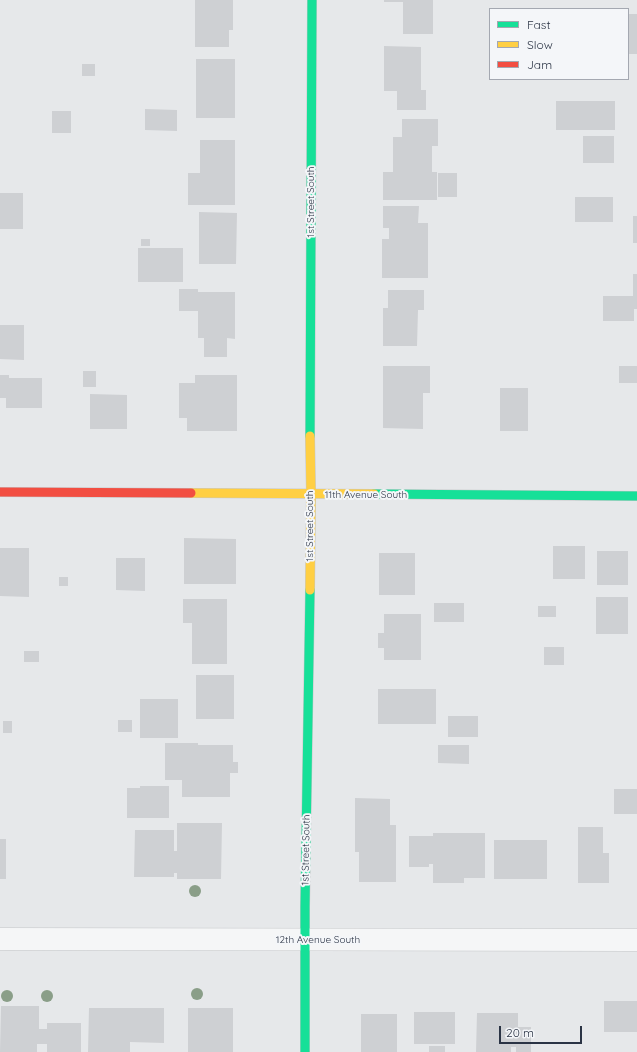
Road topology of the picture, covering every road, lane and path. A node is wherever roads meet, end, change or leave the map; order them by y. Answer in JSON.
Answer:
{"nodes":[{"id":1,"x":312,"y":0,"type":"edge"},
{"id":2,"x":0,"y":492,"type":"edge"},
{"id":3,"x":311,"y":494,"type":"junction"},
{"id":4,"x":637,"y":496,"type":"edge"},
{"id":5,"x":0,"y":939,"type":"edge"},
{"id":6,"x":305,"y":940,"type":"junction"},
{"id":7,"x":637,"y":940,"type":"edge"},
{"id":8,"x":305,"y":1052,"type":"edge"}],
"edges":[{"from":1,"to":3,"type":"street","name":"1st Street South"},
{"from":2,"to":3,"type":"street","name":"11th Avenue South"},
{"from":3,"to":4,"type":"street","name":"11th Avenue South"},
{"from":3,"to":6,"type":"street","name":"1st Street South"},
{"from":5,"to":6,"type":"street","name":"12th Avenue South"},
{"from":6,"to":7,"type":"street","name":"12th Avenue South"},
{"from":6,"to":8,"type":"street","name":"1st Street South"}]}
